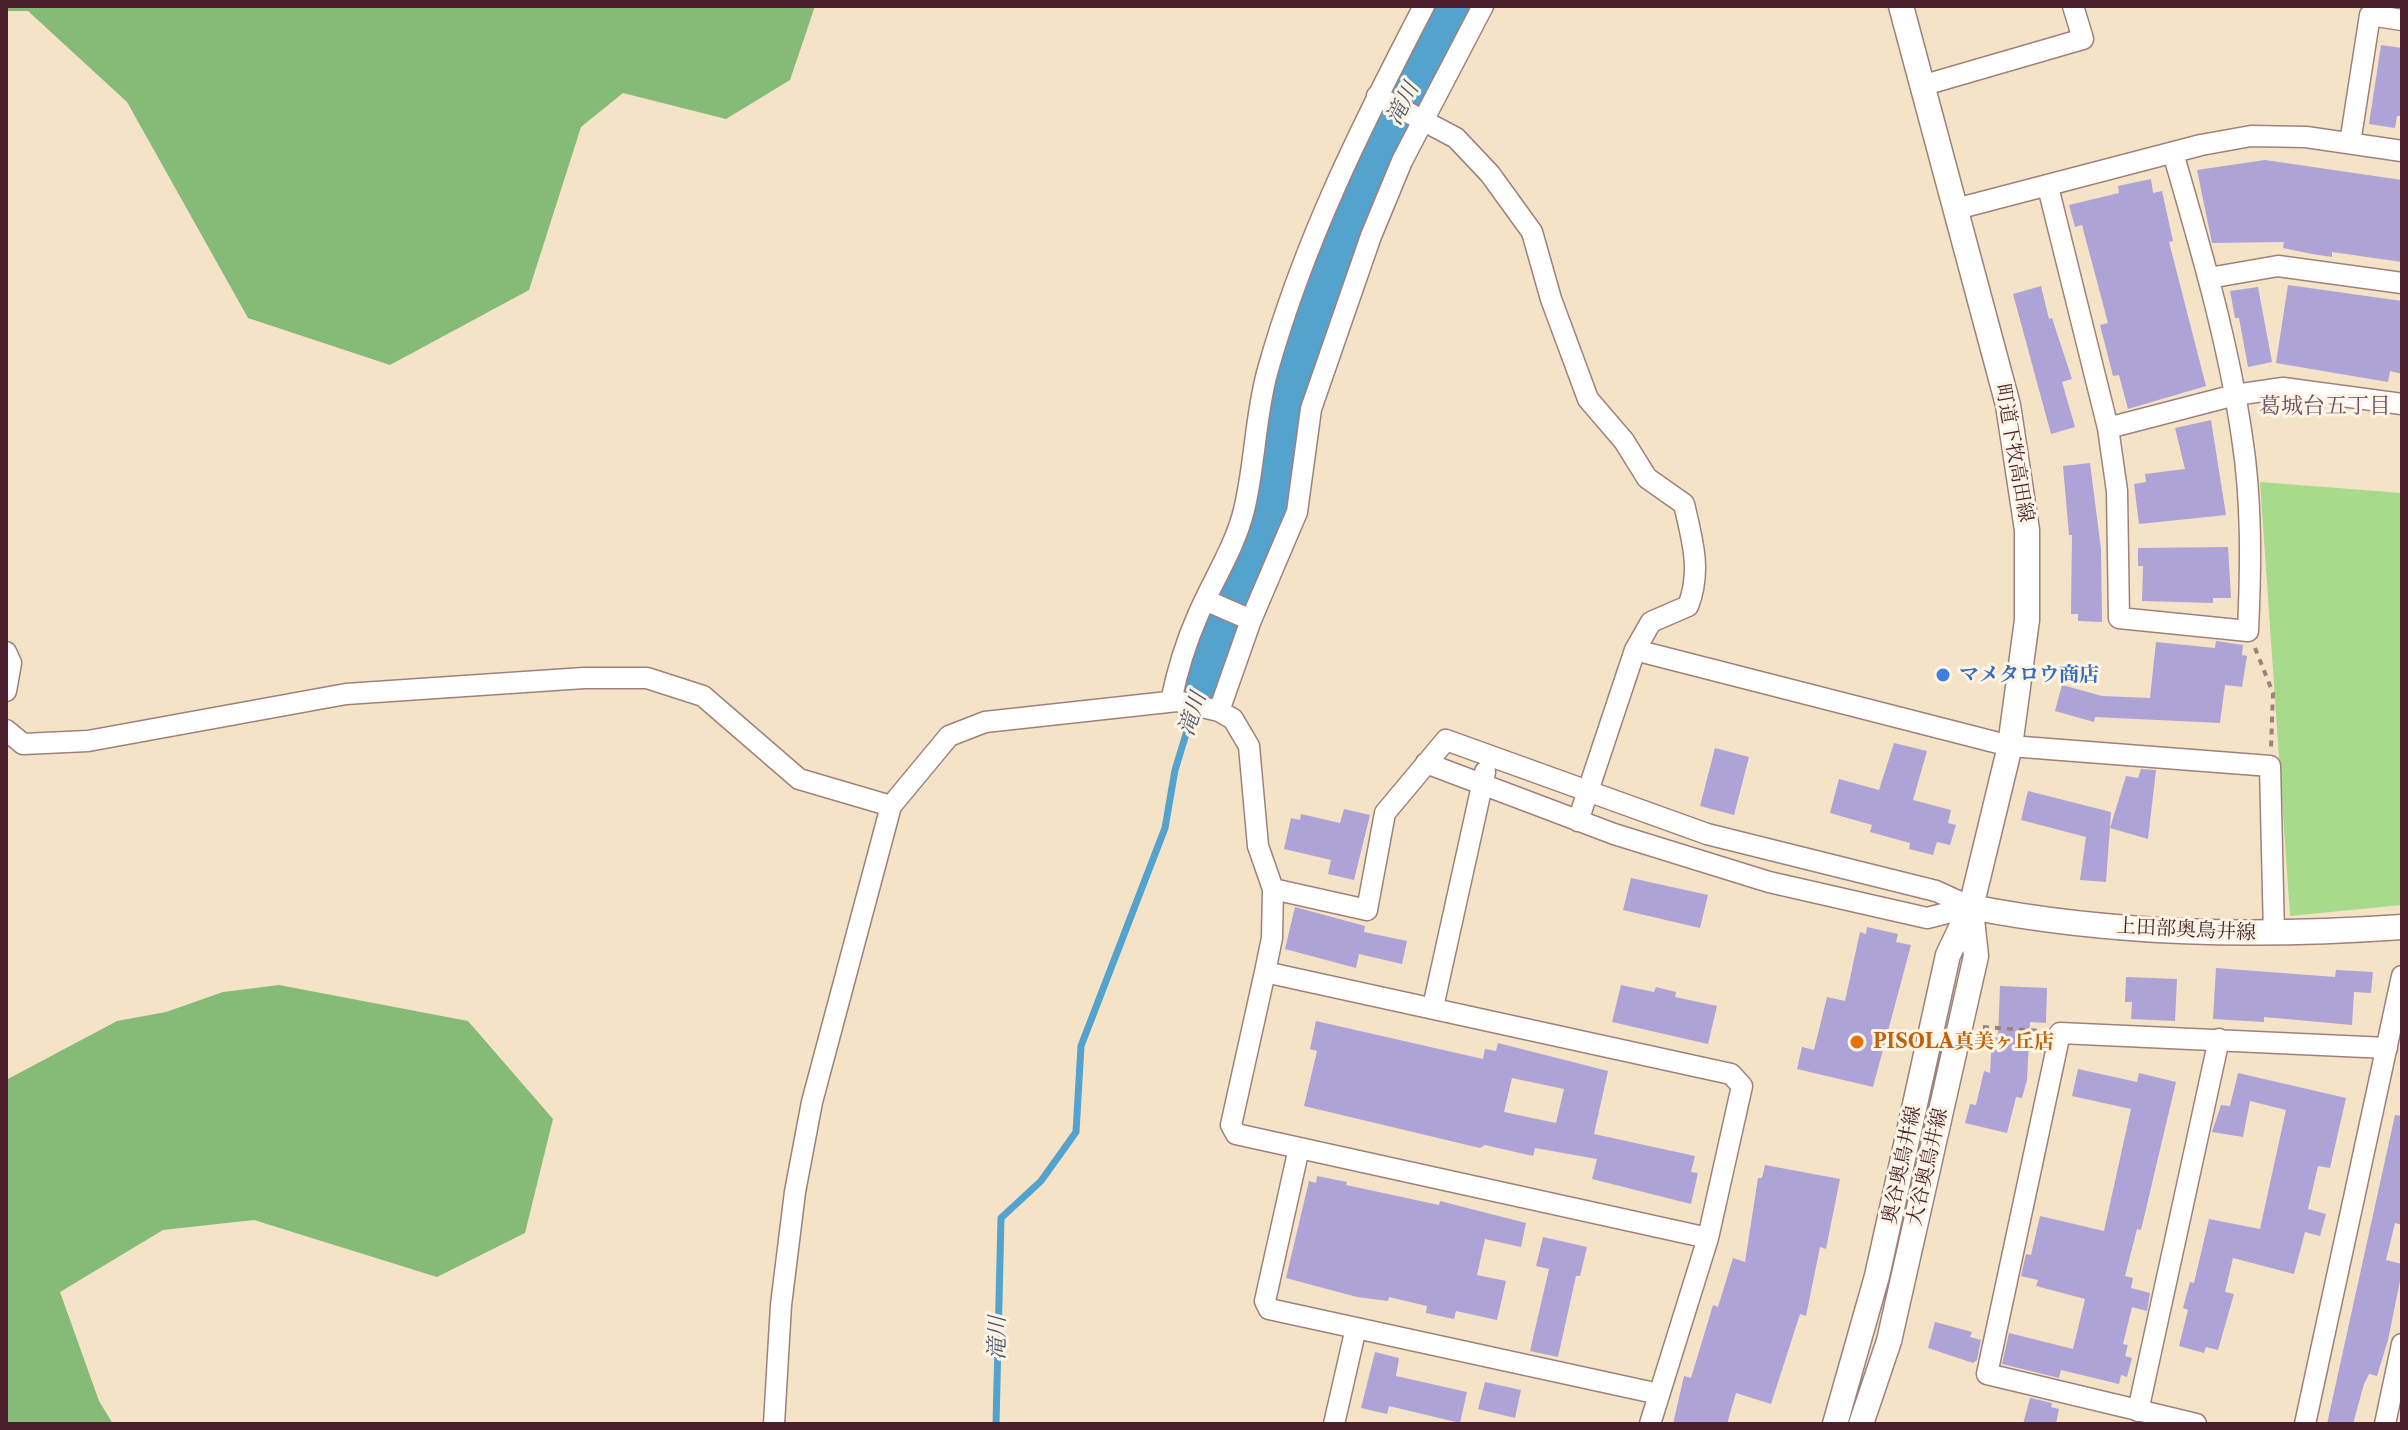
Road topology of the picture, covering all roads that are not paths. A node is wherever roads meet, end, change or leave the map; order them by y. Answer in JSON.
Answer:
{"nodes":[{"id":1,"x":1424,"y":6,"type":"edge"},
{"id":2,"x":1483,"y":6,"type":"edge"},
{"id":3,"x":1901,"y":6,"type":"edge"},
{"id":4,"x":2073,"y":6,"type":"edge"},
{"id":5,"x":2402,"y":20,"type":"edge"},
{"id":6,"x":1921,"y":86,"type":"junction"},
{"id":7,"x":1377,"y":96,"type":"junction"},
{"id":8,"x":1425,"y":120,"type":"junction"},
{"id":9,"x":2350,"y":143,"type":"junction"},
{"id":10,"x":2402,"y":151,"type":"edge"},
{"id":11,"x":2173,"y":153,"type":"junction"},
{"id":12,"x":2048,"y":187,"type":"junction"},
{"id":13,"x":1956,"y":209,"type":"junction"},
{"id":14,"x":2209,"y":278,"type":"junction"},
{"id":15,"x":2402,"y":283,"type":"edge"},
{"id":16,"x":2235,"y":395,"type":"junction"},
{"id":17,"x":2402,"y":404,"type":"edge"},
{"id":18,"x":2108,"y":428,"type":"junction"},
{"id":19,"x":1205,"y":600,"type":"junction"},
{"id":20,"x":1251,"y":620,"type":"junction"},
{"id":21,"x":1635,"y":650,"type":"junction"},
{"id":22,"x":6,"y":652,"type":"edge"},
{"id":23,"x":6,"y":691,"type":"edge"},
{"id":24,"x":1179,"y":701,"type":"junction"},
{"id":25,"x":1219,"y":711,"type":"junction"},
{"id":26,"x":6,"y":730,"type":"edge"},
{"id":27,"x":2010,"y":746,"type":"junction"},
{"id":28,"x":1489,"y":756,"type":"junction"},
{"id":29,"x":1426,"y":763,"type":"junction"},
{"id":30,"x":1482,"y":785,"type":"junction"},
{"id":31,"x":1587,"y":792,"type":"junction"},
{"id":32,"x":891,"y":806,"type":"junction"},
{"id":33,"x":1578,"y":821,"type":"junction"},
{"id":34,"x":1273,"y":889,"type":"junction"},
{"id":35,"x":1971,"y":907,"type":"junction"},
{"id":36,"x":2402,"y":927,"type":"edge"},
{"id":37,"x":2274,"y":934,"type":"junction"},
{"id":38,"x":1265,"y":972,"type":"junction"},
{"id":39,"x":2402,"y":976,"type":"edge"},
{"id":40,"x":1433,"y":1007,"type":"junction"},
{"id":41,"x":2219,"y":1039,"type":"junction"},
{"id":42,"x":2387,"y":1048,"type":"junction"},
{"id":43,"x":1299,"y":1148,"type":"junction"},
{"id":44,"x":1708,"y":1238,"type":"junction"},
{"id":45,"x":1356,"y":1328,"type":"junction"},
{"id":46,"x":2402,"y":1347,"type":"edge"},
{"id":47,"x":1659,"y":1394,"type":"junction"},
{"id":48,"x":2138,"y":1411,"type":"junction"},
{"id":49,"x":774,"y":1424,"type":"edge"},
{"id":50,"x":1334,"y":1424,"type":"edge"},
{"id":51,"x":1650,"y":1424,"type":"edge"},
{"id":52,"x":1835,"y":1424,"type":"edge"},
{"id":53,"x":1861,"y":1424,"type":"edge"},
{"id":54,"x":2196,"y":1424,"type":"edge"},
{"id":55,"x":2305,"y":1424,"type":"edge"},
{"id":56,"x":2385,"y":1424,"type":"edge"}],
"edges":[{"from":1,"to":7,"type":"street"},
{"from":2,"to":8,"type":"street"},
{"from":3,"to":6,"type":"street","name":"町道下牧高田線"},
{"from":4,"to":6,"type":"street"},
{"from":5,"to":9,"type":"street"},
{"from":6,"to":13,"type":"street","name":"町道下牧高田線"},
{"from":7,"to":8,"type":"street"},
{"from":7,"to":19,"type":"street"},
{"from":8,"to":20,"type":"street"},
{"from":8,"to":21,"type":"street"},
{"from":9,"to":10,"type":"street"},
{"from":9,"to":11,"type":"street"},
{"from":11,"to":12,"type":"street"},
{"from":11,"to":14,"type":"street"},
{"from":12,"to":13,"type":"street"},
{"from":12,"to":18,"type":"street"},
{"from":13,"to":27,"type":"street","name":"町道下牧高田線"},
{"from":14,"to":15,"type":"street"},
{"from":14,"to":16,"type":"street"},
{"from":16,"to":17,"type":"street"},
{"from":16,"to":18,"type":"street"},
{"from":16,"to":18,"type":"street"},
{"from":19,"to":20,"type":"street"},
{"from":19,"to":24,"type":"street"},
{"from":20,"to":25,"type":"street"},
{"from":21,"to":27,"type":"street"},
{"from":21,"to":31,"type":"street"},
{"from":22,"to":23,"type":"street"},
{"from":24,"to":25,"type":"street"},
{"from":24,"to":32,"type":"street"},
{"from":25,"to":34,"type":"street"},
{"from":26,"to":32,"type":"street"},
{"from":27,"to":35,"type":"street","name":"町道下牧高田線"},
{"from":27,"to":37,"type":"street"},
{"from":28,"to":29,"type":"street"},
{"from":28,"to":30,"type":"street"},
{"from":28,"to":31,"type":"street"},
{"from":29,"to":30,"type":"street"},
{"from":29,"to":34,"type":"street"},
{"from":30,"to":33,"type":"street"},
{"from":30,"to":40,"type":"street"},
{"from":31,"to":33,"type":"street"},
{"from":31,"to":35,"type":"street"},
{"from":32,"to":49,"type":"street"},
{"from":33,"to":35,"type":"street"},
{"from":34,"to":38,"type":"street"},
{"from":35,"to":37,"type":"street","name":"上田部奥鳥井線"},
{"from":35,"to":52,"type":"street","name":"奥谷奥鳥井線"},
{"from":35,"to":53,"type":"street","name":"大谷奥鳥井線"},
{"from":36,"to":37,"type":"street","name":"上田部奥鳥井線"},
{"from":38,"to":40,"type":"street"},
{"from":38,"to":43,"type":"street"},
{"from":39,"to":42,"type":"street"},
{"from":40,"to":44,"type":"street"},
{"from":41,"to":42,"type":"street"},
{"from":41,"to":48,"type":"street"},
{"from":41,"to":48,"type":"street"},
{"from":42,"to":55,"type":"street"},
{"from":43,"to":44,"type":"street"},
{"from":43,"to":45,"type":"street"},
{"from":44,"to":47,"type":"street"},
{"from":45,"to":47,"type":"street"},
{"from":45,"to":50,"type":"street"},
{"from":46,"to":56,"type":"street"},
{"from":47,"to":51,"type":"street"},
{"from":48,"to":54,"type":"street"}]}
